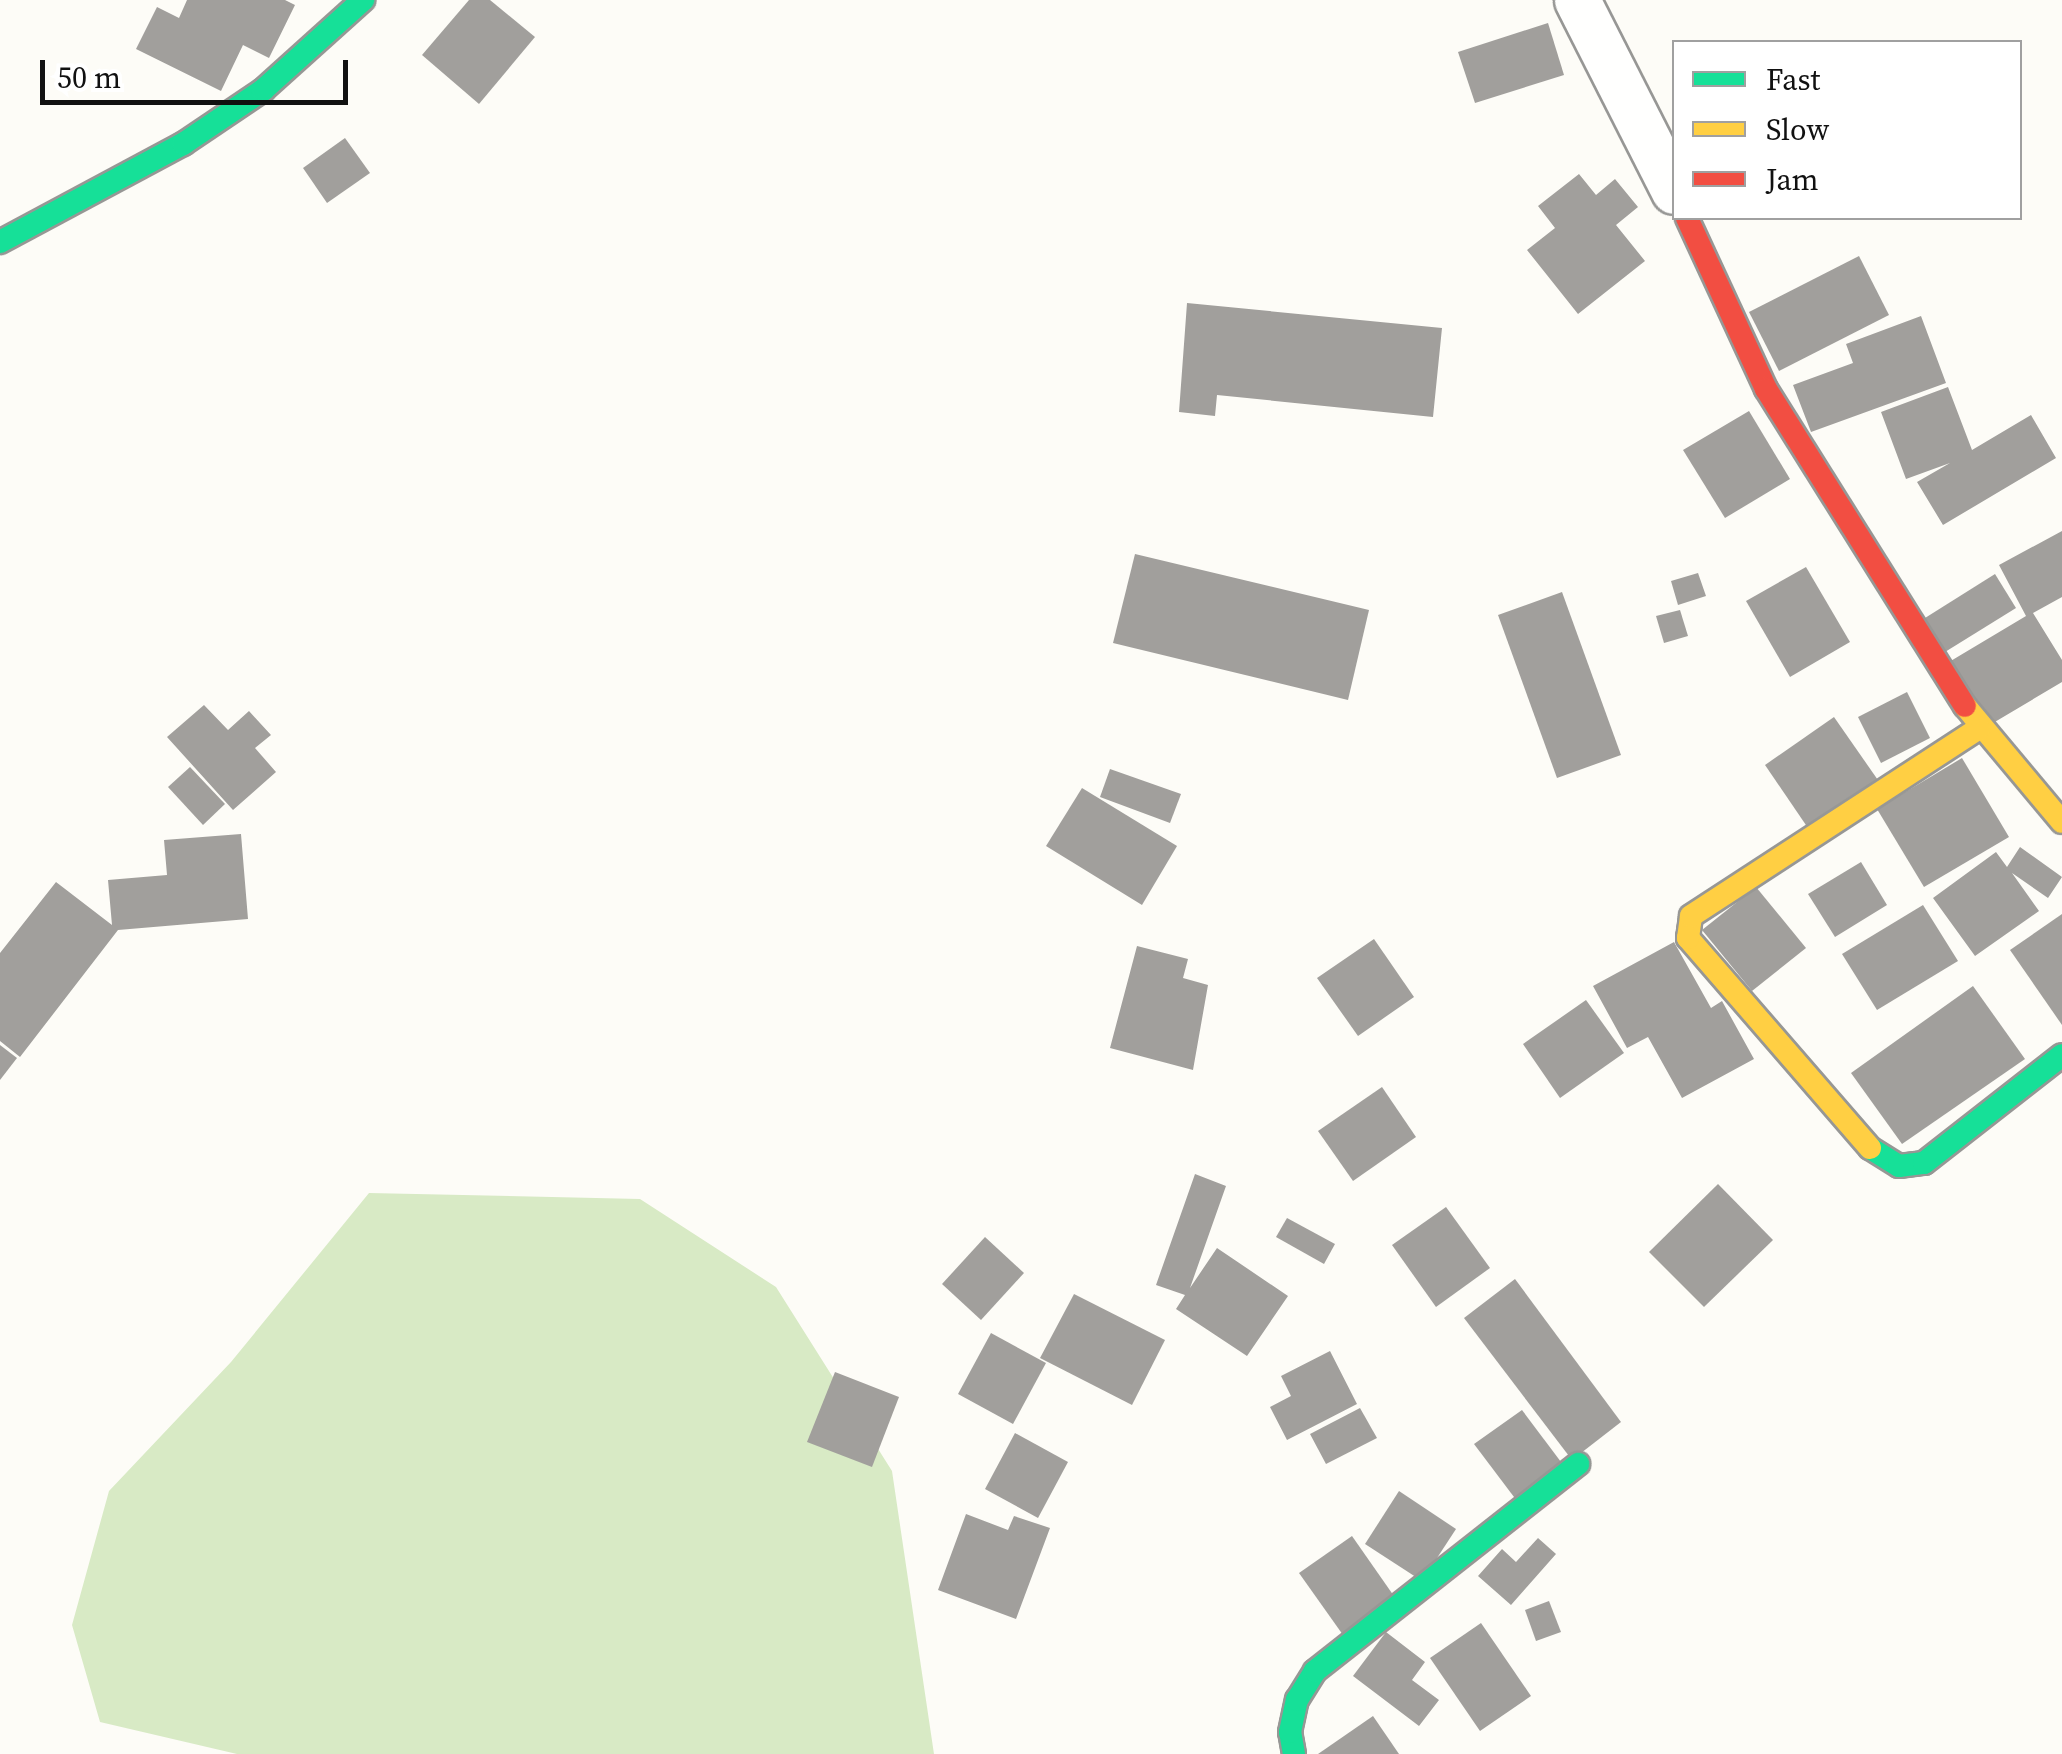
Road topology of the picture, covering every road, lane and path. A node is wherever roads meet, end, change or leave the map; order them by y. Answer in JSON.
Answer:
{"nodes":[{"id":1,"x":364,"y":0,"type":"edge"},
{"id":2,"x":1577,"y":0,"type":"edge"},
{"id":3,"x":1672,"y":188,"type":"edge"},
{"id":4,"x":1688,"y":220,"type":"edge"},
{"id":5,"x":0,"y":242,"type":"edge"},
{"id":6,"x":1979,"y":728,"type":"junction"},
{"id":7,"x":2062,"y":822,"type":"edge"},
{"id":8,"x":2062,"y":1055,"type":"edge"},
{"id":9,"x":1578,"y":1464,"type":"dead end"},
{"id":10,"x":1294,"y":1754,"type":"edge"}],
"edges":[{"from":1,"to":5,"type":"street"},
{"from":2,"to":3,"type":"street"},
{"from":4,"to":6,"type":"street"},
{"from":6,"to":7,"type":"street"},
{"from":6,"to":8,"type":"street"},
{"from":9,"to":10,"type":"street"}]}
